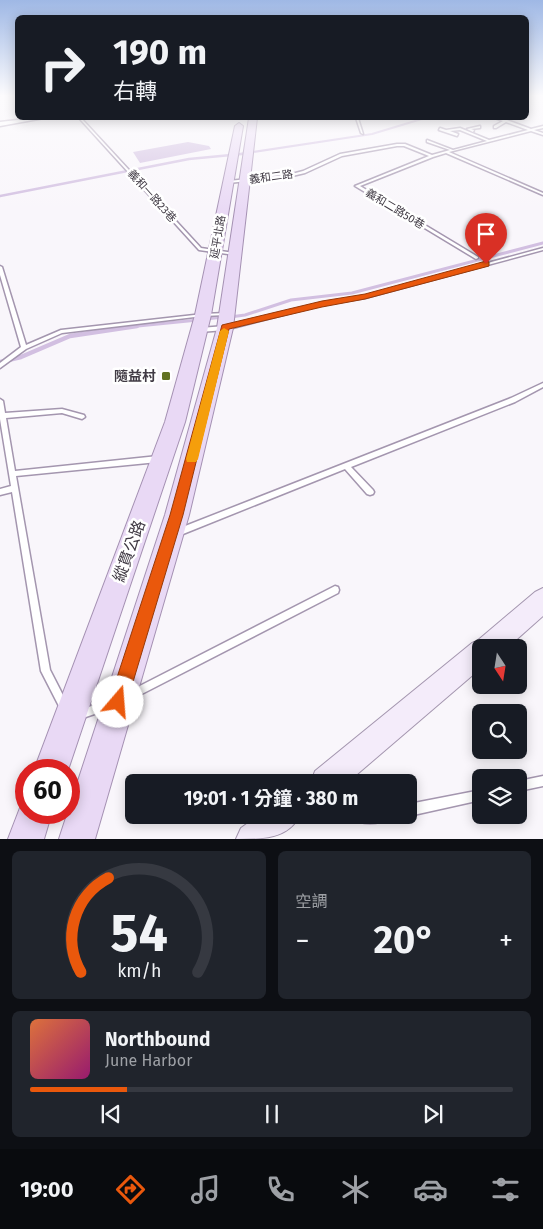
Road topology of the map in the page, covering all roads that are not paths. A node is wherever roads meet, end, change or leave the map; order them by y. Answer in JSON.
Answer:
{"nodes":[{"id":1,"x":96,"y":135,"type":"edge"},
{"id":2,"x":237,"y":135,"type":"edge"},
{"id":3,"x":251,"y":135,"type":"edge"},
{"id":4,"x":476,"y":135,"type":"edge"},
{"id":5,"x":483,"y":135,"type":"edge"},
{"id":6,"x":509,"y":135,"type":"edge"},
{"id":7,"x":527,"y":135,"type":"edge"},
{"id":8,"x":513,"y":138,"type":"dead end"},
{"id":9,"x":493,"y":139,"type":"junction"},
{"id":10,"x":488,"y":140,"type":"junction"},
{"id":11,"x":428,"y":141,"type":"dead end"},
{"id":12,"x":452,"y":150,"type":"junction"},
{"id":13,"x":446,"y":152,"type":"junction"},
{"id":14,"x":432,"y":156,"type":"junction"},
{"id":15,"x":244,"y":181,"type":"junction"},
{"id":16,"x":228,"y":182,"type":"junction"},
{"id":17,"x":543,"y":194,"type":"edge"},
{"id":18,"x":543,"y":249,"type":"edge"},
{"id":19,"x":216,"y":252,"type":"junction"},
{"id":20,"x":234,"y":254,"type":"junction"},
{"id":21,"x":476,"y":258,"type":"dead end"},
{"id":22,"x":0,"y":267,"type":"edge"},
{"id":23,"x":214,"y":322,"type":"junction"},
{"id":24,"x":24,"y":348,"type":"junction"},
{"id":25,"x":1,"y":365,"type":"edge"},
{"id":26,"x":543,"y":385,"type":"edge"},
{"id":27,"x":0,"y":401,"type":"edge"},
{"id":28,"x":3,"y":416,"type":"junction"},
{"id":29,"x":82,"y":417,"type":"dead end"},
{"id":30,"x":175,"y":422,"type":"junction"},
{"id":31,"x":202,"y":422,"type":"junction"},
{"id":32,"x":2,"y":426,"type":"edge"},
{"id":33,"x":162,"y":459,"type":"junction"},
{"id":34,"x":346,"y":466,"type":"junction"},
{"id":35,"x":12,"y":474,"type":"junction"},
{"id":36,"x":14,"y":488,"type":"junction"},
{"id":37,"x":0,"y":492,"type":"edge"},
{"id":38,"x":370,"y":492,"type":"dead end"},
{"id":39,"x":171,"y":534,"type":"junction"},
{"id":40,"x":335,"y":590,"type":"dead end"},
{"id":41,"x":543,"y":600,"type":"edge"},
{"id":42,"x":498,"y":639,"type":"edge"},
{"id":43,"x":472,"y":660,"type":"edge"},
{"id":44,"x":118,"y":702,"type":"junction"},
{"id":45,"x":70,"y":718,"type":"junction"},
{"id":46,"x":55,"y":759,"type":"edge"},
{"id":47,"x":336,"y":774,"type":"edge"},
{"id":48,"x":543,"y":781,"type":"edge"},
{"id":49,"x":527,"y":784,"type":"edge"},
{"id":50,"x":472,"y":796,"type":"edge"},
{"id":51,"x":417,"y":808,"type":"edge"},
{"id":52,"x":31,"y":824,"type":"edge"},
{"id":53,"x":273,"y":824,"type":"edge"},
{"id":54,"x":26,"y":839,"type":"edge"},
{"id":55,"x":77,"y":839,"type":"edge"},
{"id":56,"x":252,"y":839,"type":"edge"}],
"edges":[{"from":1,"to":19,"type":"lane","name":"義和一路23巷"},
{"from":2,"to":16,"type":"main road","name":"延平北路"},
{"from":3,"to":15,"type":"main road","name":"延平北路"},
{"from":4,"to":10,"type":"lane"},
{"from":5,"to":9,"type":"lane"},
{"from":6,"to":9,"type":"lane"},
{"from":7,"to":8,"type":"lane"},
{"from":9,"to":10,"type":"lane"},
{"from":10,"to":12,"type":"lane"},
{"from":11,"to":12,"type":"lane"},
{"from":12,"to":13,"type":"lane"},
{"from":13,"to":14,"type":"lane"},
{"from":13,"to":17,"type":"lane"},
{"from":14,"to":15,"type":"lane","name":"義和二路"},
{"from":14,"to":21,"type":"lane","name":"義和二路50巷"},
{"from":15,"to":16,"type":"lane","name":"義和二路"},
{"from":15,"to":20,"type":"main road","name":"延平北路"},
{"from":16,"to":19,"type":"main road","name":"延平北路"},
{"from":18,"to":23,"type":"lane"},
{"from":19,"to":20,"type":"lane","name":"義和一路23巷"},
{"from":19,"to":23,"type":"main road","name":"延平北路"},
{"from":20,"to":23,"type":"main road","name":"延平北路"},
{"from":22,"to":24,"type":"lane"},
{"from":23,"to":24,"type":"lane"},
{"from":23,"to":30,"type":"main road","name":"縱貫公路"},
{"from":23,"to":31,"type":"main road"},
{"from":24,"to":25,"type":"lane"},
{"from":26,"to":34,"type":"lane"},
{"from":27,"to":28,"type":"lane"},
{"from":28,"to":29,"type":"lane"},
{"from":28,"to":32,"type":"lane"},
{"from":30,"to":31,"type":"main road"},
{"from":30,"to":33,"type":"main road","name":"縱貫公路"},
{"from":31,"to":39,"type":"main road"},
{"from":32,"to":35,"type":"lane"},
{"from":33,"to":35,"type":"lane"},
{"from":33,"to":45,"type":"main road","name":"縱貫公路"},
{"from":34,"to":38,"type":"lane"},
{"from":34,"to":39,"type":"lane"},
{"from":35,"to":36,"type":"lane"},
{"from":36,"to":37,"type":"lane"},
{"from":36,"to":45,"type":"lane"},
{"from":39,"to":44,"type":"main road"},
{"from":40,"to":44,"type":"lane"},
{"from":41,"to":42,"type":"street"},
{"from":43,"to":47,"type":"street"},
{"from":44,"to":45,"type":"lane"},
{"from":44,"to":55,"type":"main road"},
{"from":45,"to":46,"type":"main road","name":"縱貫公路"},
{"from":48,"to":49,"type":"lane"},
{"from":50,"to":51,"type":"lane"},
{"from":52,"to":54,"type":"main road"},
{"from":53,"to":56,"type":"street"}]}
